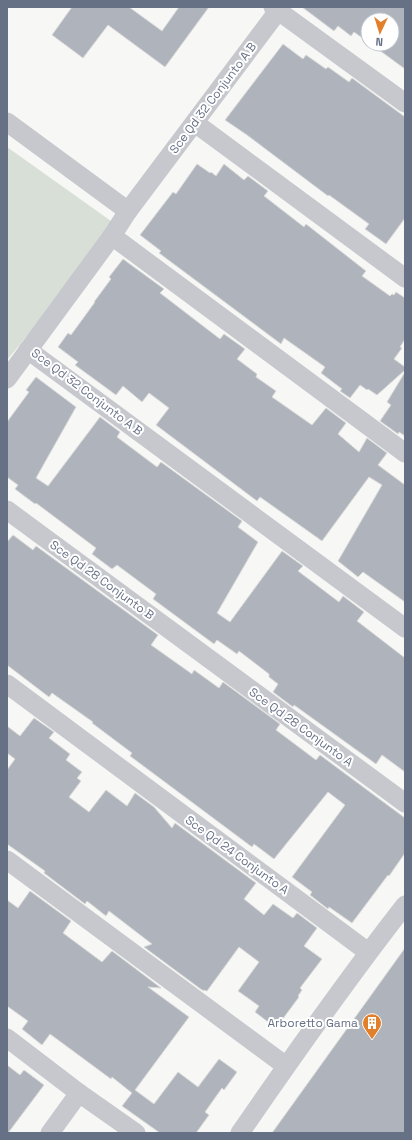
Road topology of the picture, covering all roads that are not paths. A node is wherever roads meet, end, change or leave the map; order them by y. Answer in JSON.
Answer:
{"nodes":[{"id":1,"x":276,"y":9,"type":"edge"},
{"id":2,"x":405,"y":103,"type":"edge"},
{"id":3,"x":7,"y":122,"type":"edge"},
{"id":4,"x":195,"y":123,"type":"junction"},
{"id":5,"x":128,"y":211,"type":"junction"},
{"id":6,"x":112,"y":236,"type":"junction"},
{"id":7,"x":405,"y":278,"type":"edge"},
{"id":8,"x":28,"y":350,"type":"junction"},
{"id":9,"x":7,"y":379,"type":"edge"},
{"id":10,"x":405,"y":453,"type":"edge"},
{"id":11,"x":7,"y":510,"type":"edge"},
{"id":12,"x":405,"y":628,"type":"edge"},
{"id":13,"x":198,"y":651,"type":"joint"},
{"id":14,"x":7,"y":684,"type":"edge"},
{"id":15,"x":405,"y":804,"type":"edge"},
{"id":16,"x":7,"y":860,"type":"edge"},
{"id":17,"x":405,"y":905,"type":"edge"},
{"id":18,"x":368,"y":952,"type":"junction"},
{"id":19,"x":7,"y":1038,"type":"edge"},
{"id":20,"x":286,"y":1066,"type":"junction"},
{"id":21,"x":80,"y":1093,"type":"junction"},
{"id":22,"x":50,"y":1133,"type":"edge"},
{"id":23,"x":136,"y":1133,"type":"edge"},
{"id":24,"x":240,"y":1133,"type":"edge"}],
"edges":[{"from":1,"to":2,"type":"street"},
{"from":1,"to":4,"type":"street","name":"Sce Qd 32 Conjunto A B"},
{"from":3,"to":5,"type":"street"},
{"from":4,"to":5,"type":"street","name":"Sce Qd 32 Conjunto A B"},
{"from":4,"to":7,"type":"street"},
{"from":5,"to":6,"type":"street","name":"Sce Qd 32 Conjunto A B"},
{"from":6,"to":8,"type":"street","name":"Sce Qd 32 Conjunto A B"},
{"from":6,"to":10,"type":"street"},
{"from":8,"to":9,"type":"street"},
{"from":8,"to":12,"type":"street","name":"Sce Qd 32 Conjunto A B"},
{"from":11,"to":13,"type":"street","name":"Sce Qd 28 Conjunto B"},
{"from":13,"to":15,"type":"street","name":"Sce Qd 28 Conjunto A"},
{"from":14,"to":18,"type":"street","name":"Sce Qd 24 Conjunto A"},
{"from":16,"to":20,"type":"street"},
{"from":17,"to":18,"type":"street"},
{"from":18,"to":20,"type":"street"},
{"from":19,"to":21,"type":"street"},
{"from":20,"to":24,"type":"street"},
{"from":21,"to":22,"type":"street"},
{"from":21,"to":23,"type":"street"}]}
